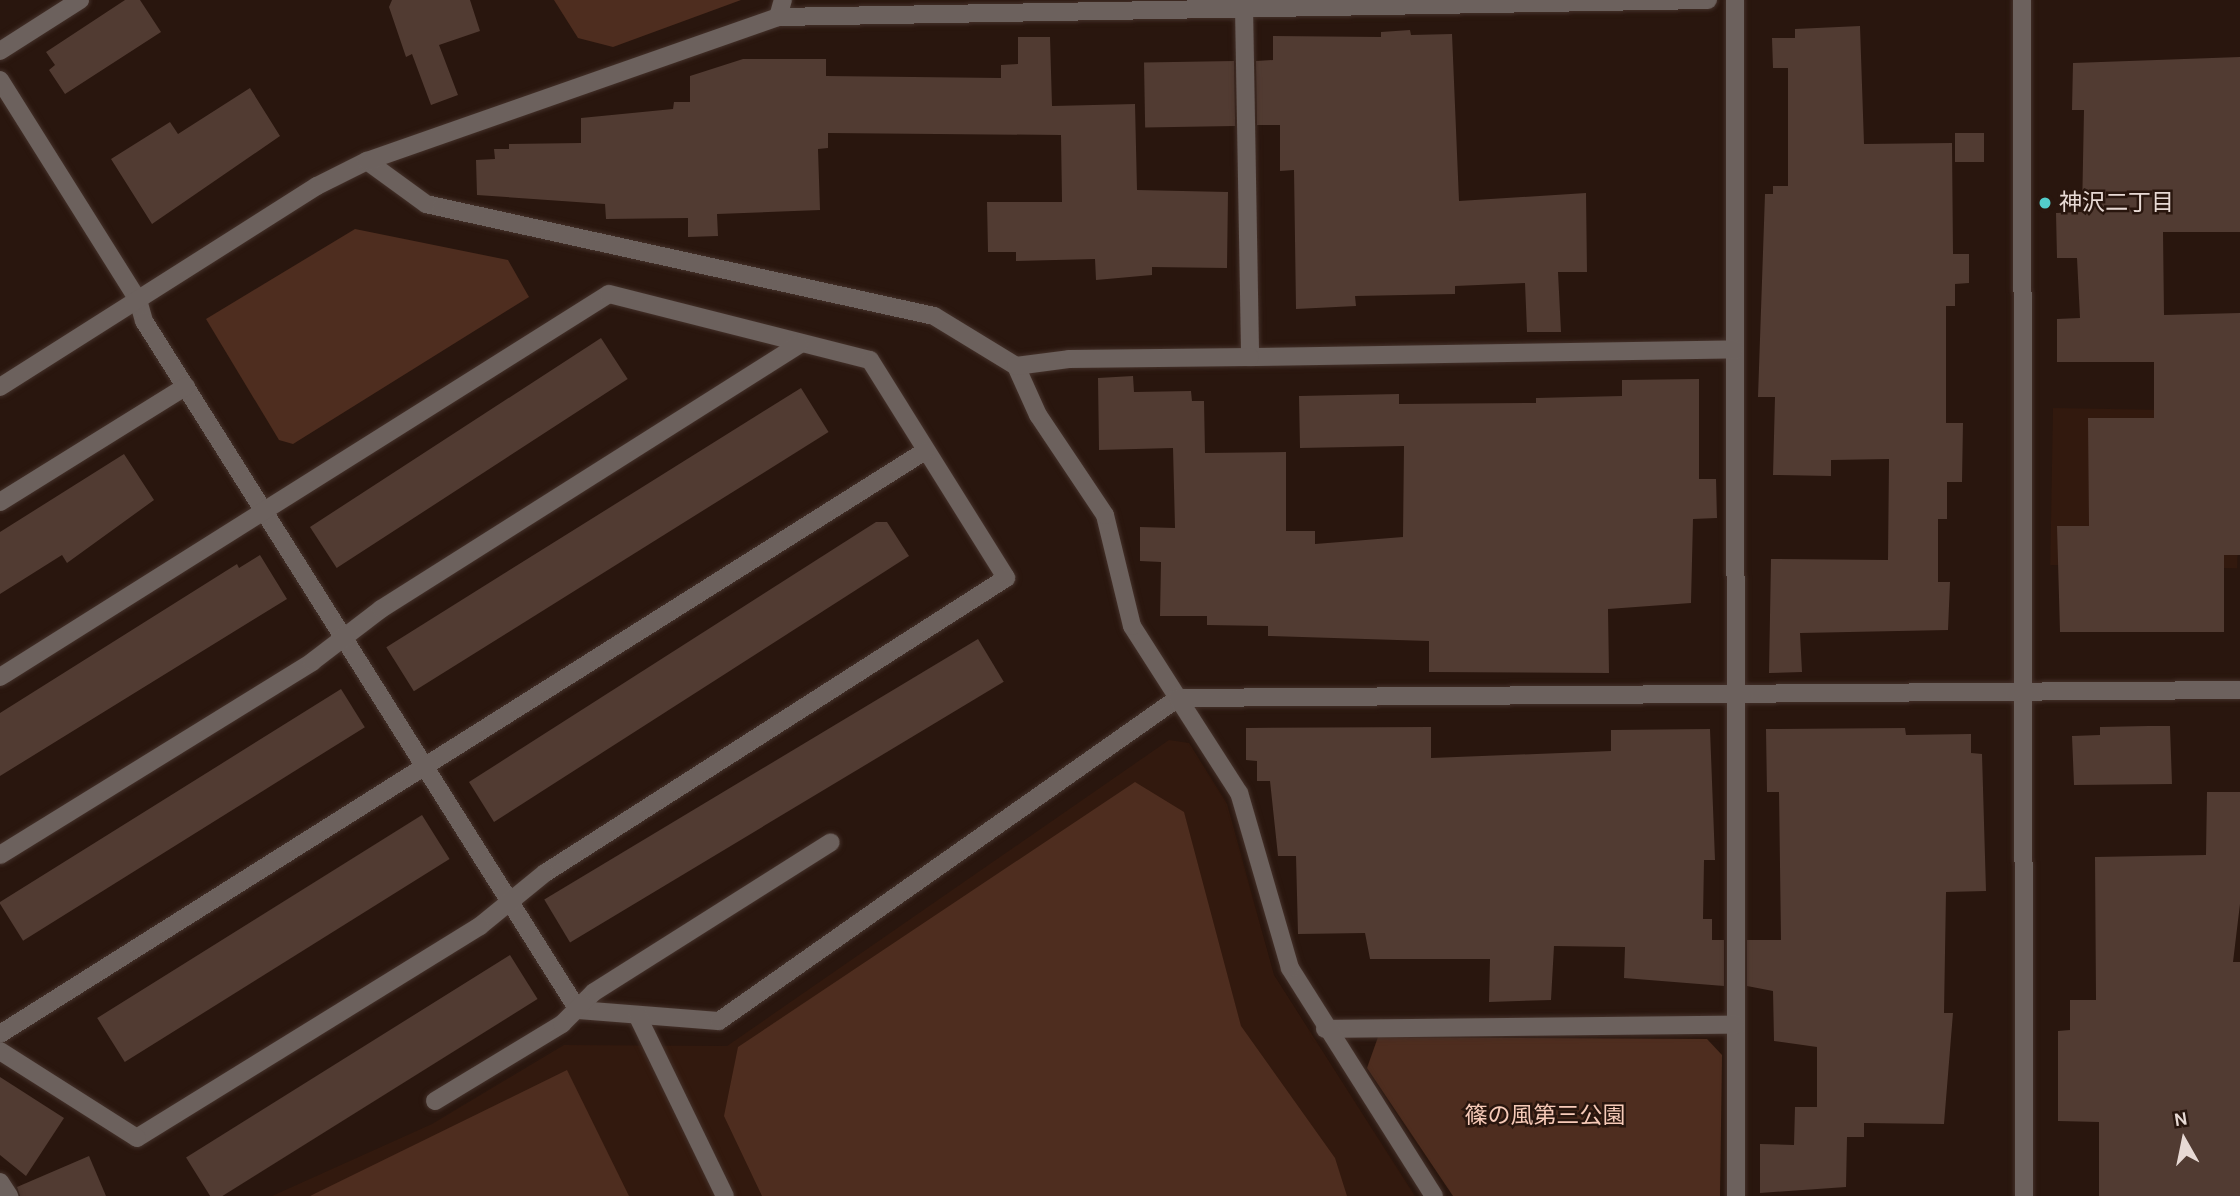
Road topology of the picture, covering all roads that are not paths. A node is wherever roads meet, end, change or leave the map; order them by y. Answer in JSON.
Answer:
{"nodes":[{"id":1,"x":80,"y":0,"type":"edge"},
{"id":2,"x":1708,"y":0,"type":"edge"},
{"id":3,"x":1735,"y":0,"type":"edge"},
{"id":4,"x":2022,"y":0,"type":"edge"},
{"id":5,"x":1244,"y":7,"type":"junction"},
{"id":6,"x":780,"y":8,"type":"edge"},
{"id":7,"x":0,"y":51,"type":"edge"},
{"id":8,"x":0,"y":80,"type":"edge"},
{"id":9,"x":367,"y":161,"type":"junction"},
{"id":10,"x":138,"y":299,"type":"junction"},
{"id":11,"x":799,"y":345,"type":"junction"},
{"id":12,"x":1734,"y":349,"type":"junction"},
{"id":13,"x":1250,"y":357,"type":"junction"},
{"id":14,"x":1017,"y":366,"type":"junction"},
{"id":15,"x":186,"y":386,"type":"junction"},
{"id":16,"x":0,"y":387,"type":"edge"},
{"id":17,"x":925,"y":451,"type":"junction"},
{"id":18,"x":0,"y":502,"type":"edge"},
{"id":19,"x":267,"y":510,"type":"junction"},
{"id":20,"x":343,"y":637,"type":"junction"},
{"id":21,"x":0,"y":677,"type":"edge"},
{"id":22,"x":2240,"y":690,"type":"edge"},
{"id":23,"x":2021,"y":693,"type":"junction"},
{"id":24,"x":1734,"y":696,"type":"junction"},
{"id":25,"x":1178,"y":698,"type":"junction"},
{"id":26,"x":422,"y":766,"type":"junction"},
{"id":27,"x":831,"y":842,"type":"dead end"},
{"id":28,"x":0,"y":855,"type":"edge"},
{"id":29,"x":510,"y":902,"type":"junction"},
{"id":30,"x":578,"y":1010,"type":"junction"},
{"id":31,"x":638,"y":1017,"type":"junction"},
{"id":32,"x":1736,"y":1025,"type":"junction"},
{"id":33,"x":1325,"y":1029,"type":"junction"},
{"id":34,"x":0,"y":1034,"type":"edge"},
{"id":35,"x":0,"y":1051,"type":"edge"},
{"id":36,"x":435,"y":1101,"type":"dead end"},
{"id":37,"x":0,"y":1182,"type":"edge"},
{"id":38,"x":9,"y":1196,"type":"edge"},
{"id":39,"x":725,"y":1196,"type":"edge"},
{"id":40,"x":1434,"y":1196,"type":"edge"},
{"id":41,"x":1736,"y":1196,"type":"edge"},
{"id":42,"x":2024,"y":1196,"type":"edge"}],
"edges":[{"from":1,"to":7,"type":"street"},
{"from":2,"to":5,"type":"street"},
{"from":3,"to":12,"type":"street"},
{"from":4,"to":23,"type":"street"},
{"from":5,"to":6,"type":"street"},
{"from":5,"to":13,"type":"street"},
{"from":6,"to":9,"type":"street"},
{"from":8,"to":10,"type":"street"},
{"from":9,"to":10,"type":"street"},
{"from":9,"to":14,"type":"street"},
{"from":10,"to":15,"type":"street"},
{"from":10,"to":16,"type":"street"},
{"from":11,"to":17,"type":"street"},
{"from":11,"to":19,"type":"street"},
{"from":11,"to":20,"type":"street"},
{"from":12,"to":13,"type":"street"},
{"from":12,"to":24,"type":"street"},
{"from":13,"to":14,"type":"street"},
{"from":14,"to":25,"type":"street"},
{"from":15,"to":18,"type":"street"},
{"from":15,"to":19,"type":"street"},
{"from":17,"to":26,"type":"street"},
{"from":17,"to":29,"type":"street"},
{"from":19,"to":20,"type":"street"},
{"from":19,"to":21,"type":"street"},
{"from":20,"to":26,"type":"street"},
{"from":20,"to":28,"type":"street"},
{"from":22,"to":23,"type":"street"},
{"from":23,"to":24,"type":"street"},
{"from":23,"to":42,"type":"street"},
{"from":24,"to":25,"type":"street"},
{"from":24,"to":32,"type":"street"},
{"from":25,"to":31,"type":"street"},
{"from":25,"to":33,"type":"street"},
{"from":26,"to":29,"type":"street"},
{"from":26,"to":34,"type":"street"},
{"from":27,"to":30,"type":"street"},
{"from":29,"to":30,"type":"street"},
{"from":29,"to":35,"type":"street"},
{"from":30,"to":31,"type":"street"},
{"from":30,"to":36,"type":"street"},
{"from":31,"to":39,"type":"street"},
{"from":32,"to":33,"type":"street"},
{"from":32,"to":41,"type":"street"},
{"from":33,"to":40,"type":"street"},
{"from":37,"to":38,"type":"street"}]}
